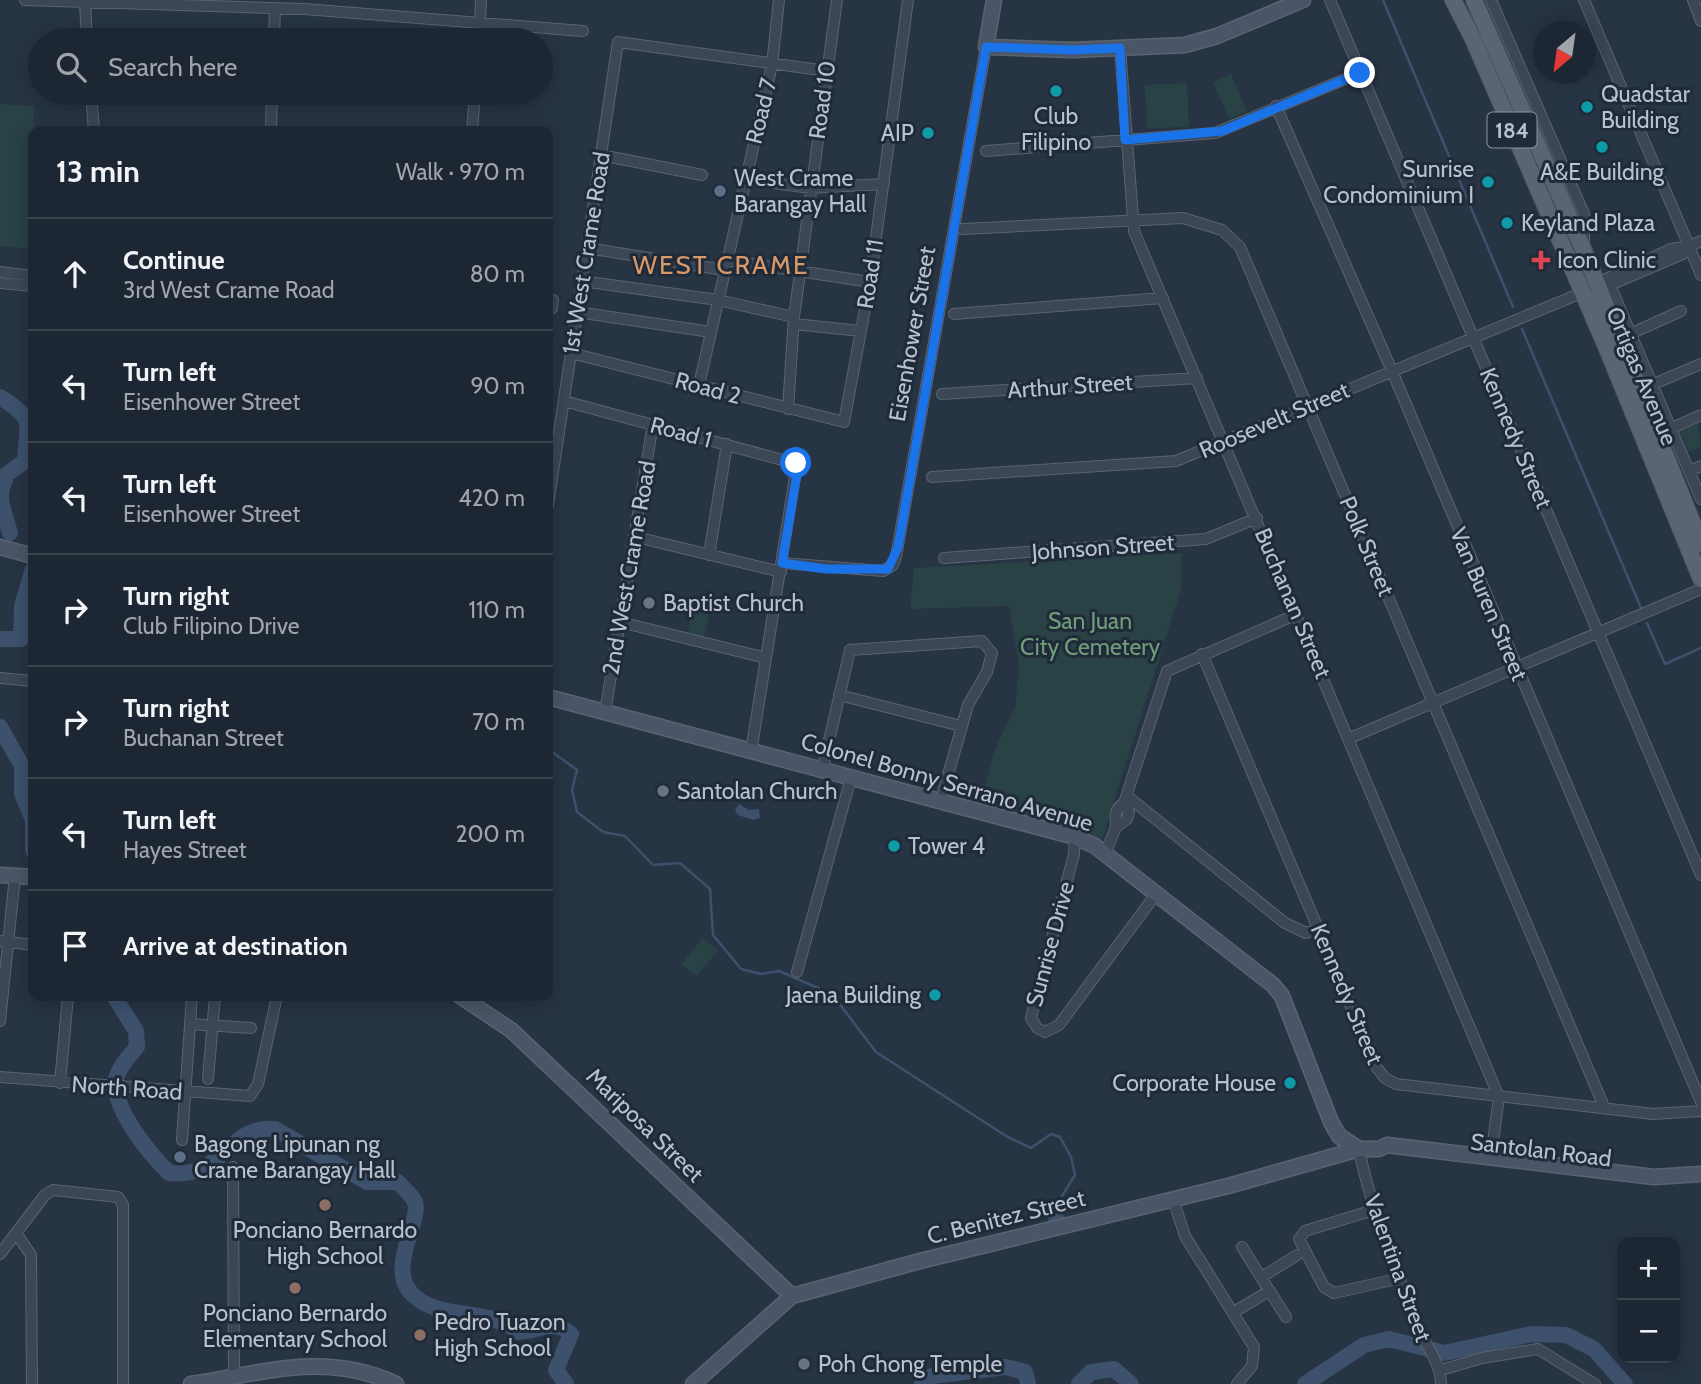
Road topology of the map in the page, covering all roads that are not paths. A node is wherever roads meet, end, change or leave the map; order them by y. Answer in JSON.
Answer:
{"nodes":[{"id":1,"x":25,"y":0,"type":"edge"},
{"id":2,"x":481,"y":0,"type":"edge"},
{"id":3,"x":779,"y":0,"type":"edge"},
{"id":4,"x":837,"y":0,"type":"edge"},
{"id":5,"x":908,"y":0,"type":"edge"},
{"id":6,"x":994,"y":0,"type":"edge"},
{"id":7,"x":1303,"y":0,"type":"edge"},
{"id":8,"x":1330,"y":0,"type":"edge"},
{"id":9,"x":1453,"y":0,"type":"edge"},
{"id":10,"x":1474,"y":0,"type":"edge"},
{"id":11,"x":1490,"y":0,"type":"edge"},
{"id":12,"x":1584,"y":0,"type":"edge"},
{"id":13,"x":1693,"y":0,"type":"edge"},
{"id":14,"x":85,"y":3,"type":"junction"},
{"id":15,"x":304,"y":4,"type":"edge"},
{"id":16,"x":275,"y":8,"type":"junction"},
{"id":17,"x":1701,"y":21,"type":"edge"},
{"id":18,"x":480,"y":23,"type":"junction"},
{"id":19,"x":86,"y":28,"type":"edge"},
{"id":20,"x":274,"y":28,"type":"edge"},
{"id":21,"x":480,"y":28,"type":"edge"},
{"id":22,"x":537,"y":28,"type":"edge"},
{"id":23,"x":553,"y":29,"type":"edge"},
{"id":24,"x":583,"y":32,"type":"dead end"},
{"id":25,"x":986,"y":47,"type":"junction"},
{"id":26,"x":1120,"y":48,"type":"junction"},
{"id":27,"x":772,"y":65,"type":"junction"},
{"id":28,"x":827,"y":71,"type":"junction"},
{"id":29,"x":1360,"y":73,"type":"junction"},
{"id":30,"x":92,"y":105,"type":"edge"},
{"id":31,"x":272,"y":105,"type":"edge"},
{"id":32,"x":474,"y":105,"type":"edge"},
{"id":33,"x":1276,"y":106,"type":"junction"},
{"id":34,"x":94,"y":126,"type":"edge"},
{"id":35,"x":271,"y":126,"type":"edge"},
{"id":36,"x":472,"y":126,"type":"edge"},
{"id":37,"x":1125,"y":140,"type":"junction"},
{"id":38,"x":986,"y":150,"type":"dead end"},
{"id":39,"x":601,"y":155,"type":"junction"},
{"id":40,"x":702,"y":175,"type":"dead end"},
{"id":41,"x":744,"y":179,"type":"junction"},
{"id":42,"x":884,"y":184,"type":"junction"},
{"id":43,"x":810,"y":188,"type":"junction"},
{"id":44,"x":1133,"y":223,"type":"junction"},
{"id":45,"x":963,"y":229,"type":"dead end"},
{"id":46,"x":1701,"y":240,"type":"edge"},
{"id":47,"x":1689,"y":246,"type":"junction"},
{"id":48,"x":587,"y":248,"type":"junction"},
{"id":49,"x":1584,"y":251,"type":"junction"},
{"id":50,"x":726,"y":265,"type":"junction"},
{"id":51,"x":801,"y":271,"type":"junction"},
{"id":52,"x":0,"y":272,"type":"edge"},
{"id":53,"x":1701,"y":275,"type":"edge"},
{"id":54,"x":28,"y":280,"type":"edge"},
{"id":55,"x":28,"y":281,"type":"edge"},
{"id":56,"x":582,"y":281,"type":"junction"},
{"id":57,"x":870,"y":282,"type":"junction"},
{"id":58,"x":0,"y":283,"type":"edge"},
{"id":59,"x":1604,"y":285,"type":"junction"},
{"id":60,"x":1582,"y":292,"type":"junction"},
{"id":61,"x":1163,"y":298,"type":"junction"},
{"id":62,"x":718,"y":300,"type":"junction"},
{"id":63,"x":1681,"y":311,"type":"dead end"},
{"id":64,"x":577,"y":312,"type":"junction"},
{"id":65,"x":954,"y":314,"type":"dead end"},
{"id":66,"x":794,"y":321,"type":"junction"},
{"id":67,"x":861,"y":331,"type":"junction"},
{"id":68,"x":710,"y":332,"type":"junction"},
{"id":69,"x":1630,"y":334,"type":"junction"},
{"id":70,"x":1473,"y":336,"type":"junction"},
{"id":71,"x":571,"y":353,"type":"junction"},
{"id":72,"x":1701,"y":364,"type":"edge"},
{"id":73,"x":1392,"y":371,"type":"junction"},
{"id":74,"x":1197,"y":378,"type":"junction"},
{"id":75,"x":698,"y":385,"type":"junction"},
{"id":76,"x":1651,"y":385,"type":"junction"},
{"id":77,"x":942,"y":394,"type":"dead end"},
{"id":78,"x":564,"y":401,"type":"junction"},
{"id":79,"x":1308,"y":405,"type":"junction"},
{"id":80,"x":788,"y":409,"type":"junction"},
{"id":81,"x":1701,"y":415,"type":"edge"},
{"id":82,"x":844,"y":422,"type":"joint"},
{"id":83,"x":653,"y":424,"type":"junction"},
{"id":84,"x":1670,"y":429,"type":"junction"},
{"id":85,"x":1225,"y":441,"type":"junction"},
{"id":86,"x":727,"y":444,"type":"junction"},
{"id":87,"x":1701,"y":466,"type":"edge"},
{"id":88,"x":1689,"y":471,"type":"junction"},
{"id":89,"x":553,"y":472,"type":"edge"},
{"id":90,"x":932,"y":477,"type":"dead end"},
{"id":91,"x":1701,"y":499,"type":"edge"},
{"id":92,"x":1257,"y":518,"type":"junction"},
{"id":93,"x":636,"y":537,"type":"junction"},
{"id":94,"x":1701,"y":544,"type":"edge"},
{"id":95,"x":0,"y":547,"type":"edge"},
{"id":96,"x":28,"y":555,"type":"edge"},
{"id":97,"x":709,"y":555,"type":"junction"},
{"id":98,"x":944,"y":558,"type":"dead end"},
{"id":99,"x":781,"y":568,"type":"junction"},
{"id":100,"x":1701,"y":579,"type":"edge"},
{"id":101,"x":1701,"y":589,"type":"edge"},
{"id":102,"x":1297,"y":614,"type":"junction"},
{"id":103,"x":620,"y":622,"type":"junction"},
{"id":104,"x":1598,"y":633,"type":"junction"},
{"id":105,"x":1202,"y":654,"type":"junction"},
{"id":106,"x":766,"y":658,"type":"junction"},
{"id":107,"x":1516,"y":667,"type":"junction"},
{"id":108,"x":0,"y":678,"type":"edge"},
{"id":109,"x":28,"y":681,"type":"edge"},
{"id":110,"x":839,"y":695,"type":"junction"},
{"id":111,"x":553,"y":698,"type":"edge"},
{"id":112,"x":1434,"y":703,"type":"junction"},
{"id":113,"x":604,"y":712,"type":"junction"},
{"id":114,"x":961,"y":726,"type":"junction"},
{"id":115,"x":1350,"y":738,"type":"junction"},
{"id":116,"x":751,"y":752,"type":"junction"},
{"id":117,"x":822,"y":771,"type":"junction"},
{"id":118,"x":851,"y":778,"type":"junction"},
{"id":119,"x":1126,"y":799,"type":"junction"},
{"id":120,"x":940,"y":803,"type":"junction"},
{"id":121,"x":1075,"y":837,"type":"junction"},
{"id":122,"x":1105,"y":854,"type":"junction"},
{"id":123,"x":8,"y":875,"type":"edge"},
{"id":124,"x":1701,"y":876,"type":"edge"},
{"id":125,"x":28,"y":877,"type":"edge"},
{"id":126,"x":1156,"y":894,"type":"junction"},
{"id":127,"x":1319,"y":929,"type":"junction"},
{"id":128,"x":4,"y":942,"type":"edge"},
{"id":129,"x":28,"y":944,"type":"edge"},
{"id":130,"x":797,"y":972,"type":"dead end"},
{"id":131,"x":68,"y":1001,"type":"edge"},
{"id":132,"x":192,"y":1001,"type":"edge"},
{"id":133,"x":214,"y":1001,"type":"edge"},
{"id":134,"x":276,"y":1001,"type":"edge"},
{"id":135,"x":468,"y":1001,"type":"edge"},
{"id":136,"x":0,"y":1021,"type":"edge"},
{"id":137,"x":190,"y":1024,"type":"junction"},
{"id":138,"x":212,"y":1026,"type":"junction"},
{"id":139,"x":251,"y":1028,"type":"dead end"},
{"id":140,"x":0,"y":1077,"type":"edge"},
{"id":141,"x":208,"y":1079,"type":"dead end"},
{"id":142,"x":60,"y":1083,"type":"junction"},
{"id":143,"x":185,"y":1092,"type":"junction"},
{"id":144,"x":1499,"y":1097,"type":"junction"},
{"id":145,"x":1701,"y":1102,"type":"edge"},
{"id":146,"x":1605,"y":1109,"type":"junction"},
{"id":147,"x":1701,"y":1111,"type":"edge"},
{"id":148,"x":1331,"y":1122,"type":"junction"},
{"id":149,"x":182,"y":1140,"type":"dead end"},
{"id":150,"x":1359,"y":1149,"type":"junction"},
{"id":151,"x":1379,"y":1149,"type":"junction"},
{"id":152,"x":1492,"y":1149,"type":"dead end"},
{"id":153,"x":1320,"y":1160,"type":"junction"},
{"id":154,"x":233,"y":1167,"type":"dead end"},
{"id":155,"x":1701,"y":1174,"type":"edge"},
{"id":156,"x":1701,"y":1183,"type":"edge"},
{"id":157,"x":1173,"y":1199,"type":"junction"},
{"id":158,"x":1377,"y":1209,"type":"junction"},
{"id":159,"x":16,"y":1233,"type":"junction"},
{"id":160,"x":1242,"y":1247,"type":"dead end"},
{"id":161,"x":0,"y":1254,"type":"edge"},
{"id":162,"x":1297,"y":1255,"type":"dead end"},
{"id":163,"x":1262,"y":1277,"type":"junction"},
{"id":164,"x":1401,"y":1278,"type":"junction"},
{"id":165,"x":1269,"y":1291,"type":"junction"},
{"id":166,"x":792,"y":1296,"type":"junction"},
{"id":167,"x":1234,"y":1312,"type":"junction"},
{"id":168,"x":1286,"y":1317,"type":"dead end"},
{"id":169,"x":1441,"y":1370,"type":"junction"},
{"id":170,"x":234,"y":1377,"type":"junction"},
{"id":171,"x":32,"y":1384,"type":"edge"},
{"id":172,"x":123,"y":1384,"type":"edge"},
{"id":173,"x":191,"y":1384,"type":"edge"},
{"id":174,"x":396,"y":1384,"type":"edge"},
{"id":175,"x":693,"y":1384,"type":"edge"},
{"id":176,"x":1237,"y":1384,"type":"edge"},
{"id":177,"x":1441,"y":1384,"type":"edge"},
{"id":178,"x":1595,"y":1384,"type":"edge"}],
"edges":[{"from":1,"to":14,"type":"street"},
{"from":2,"to":18,"type":"street"},
{"from":3,"to":27,"type":"street","name":"Road 7"},
{"from":4,"to":28,"type":"street","name":"Road 10"},
{"from":5,"to":42,"type":"street","name":"Road 11"},
{"from":6,"to":25,"type":"main road","name":"Eisenhower Street"},
{"from":7,"to":26,"type":"main road"},
{"from":8,"to":29,"type":"street","name":"Kennedy Street"},
{"from":9,"to":60,"type":"main road","name":"Ortigas Avenue","number":"184"},
{"from":10,"to":49,"type":"main road","name":"Ortigas Avenue","number":"184"},
{"from":11,"to":49,"type":"street"},
{"from":12,"to":47,"type":"street"},
{"from":13,"to":17,"type":"street"},
{"from":14,"to":16,"type":"street"},
{"from":14,"to":19,"type":"street"},
{"from":15,"to":16,"type":"street"},
{"from":15,"to":18,"type":"street"},
{"from":16,"to":20,"type":"street"},
{"from":18,"to":21,"type":"street"},
{"from":18,"to":22,"type":"street"},
{"from":23,"to":24,"type":"street"},
{"from":25,"to":26,"type":"main road"},
{"from":25,"to":99,"type":"street","name":"Eisenhower Street"},
{"from":26,"to":37,"type":"street","name":"Buchanan Street"},
{"from":27,"to":28,"type":"street"},
{"from":27,"to":39,"type":"street","name":"1st West Crame Road"},
{"from":27,"to":41,"type":"street","name":"Road 7"},
{"from":28,"to":43,"type":"street","name":"Road 10"},
{"from":29,"to":33,"type":"street"},
{"from":29,"to":70,"type":"street","name":"Kennedy Street"},
{"from":30,"to":34,"type":"street"},
{"from":31,"to":35,"type":"street"},
{"from":32,"to":36,"type":"street"},
{"from":33,"to":37,"type":"street"},
{"from":33,"to":73,"type":"street","name":"Van Buren Street"},
{"from":37,"to":38,"type":"street"},
{"from":37,"to":44,"type":"street","name":"Buchanan Street"},
{"from":39,"to":40,"type":"street"},
{"from":39,"to":48,"type":"street","name":"1st West Crame Road"},
{"from":41,"to":43,"type":"street"},
{"from":41,"to":50,"type":"street","name":"Road 7"},
{"from":42,"to":43,"type":"street"},
{"from":42,"to":57,"type":"street","name":"Road 11"},
{"from":43,"to":51,"type":"street","name":"Road 10"},
{"from":44,"to":45,"type":"street","name":"Polk Street"},
{"from":44,"to":61,"type":"street","name":"Buchanan Street"},
{"from":44,"to":79,"type":"street","name":"Polk Street"},
{"from":46,"to":47,"type":"street"},
{"from":47,"to":53,"type":"street"},
{"from":47,"to":59,"type":"street","name":"Roosevelt Street"},
{"from":48,"to":50,"type":"street"},
{"from":48,"to":56,"type":"street","name":"1st West Crame Road"},
{"from":49,"to":59,"type":"main road","name":"Ortigas Avenue","number":"184"},
{"from":50,"to":51,"type":"street"},
{"from":50,"to":62,"type":"street","name":"Road 7"},
{"from":51,"to":57,"type":"street"},
{"from":51,"to":66,"type":"street","name":"Road 10"},
{"from":52,"to":54,"type":"street"},
{"from":55,"to":58,"type":"street"},
{"from":56,"to":62,"type":"street"},
{"from":56,"to":64,"type":"street","name":"1st West Crame Road"},
{"from":57,"to":67,"type":"street","name":"Road 11"},
{"from":59,"to":60,"type":"street","name":"Roosevelt Street"},
{"from":59,"to":69,"type":"street"},
{"from":59,"to":94,"type":"main road","name":"Ortigas Avenue","number":"184"},
{"from":60,"to":70,"type":"street","name":"Roosevelt Street"},
{"from":60,"to":100,"type":"main road","name":"Ortigas Avenue","number":"184"},
{"from":61,"to":65,"type":"street"},
{"from":61,"to":74,"type":"street","name":"Buchanan Street"},
{"from":62,"to":66,"type":"street"},
{"from":62,"to":68,"type":"street","name":"Road 7"},
{"from":63,"to":69,"type":"street"},
{"from":64,"to":68,"type":"street"},
{"from":64,"to":71,"type":"street","name":"1st West Crame Road"},
{"from":66,"to":67,"type":"street"},
{"from":66,"to":80,"type":"street","name":"Road 10"},
{"from":67,"to":82,"type":"street","name":"Road 11"},
{"from":68,"to":75,"type":"street","name":"Road 7"},
{"from":69,"to":76,"type":"street"},
{"from":70,"to":73,"type":"street","name":"Roosevelt Street"},
{"from":70,"to":104,"type":"street","name":"Kennedy Street"},
{"from":71,"to":75,"type":"street","name":"Road 2"},
{"from":71,"to":78,"type":"street","name":"1st West Crame Road"},
{"from":72,"to":76,"type":"street"},
{"from":73,"to":79,"type":"street","name":"Roosevelt Street"},
{"from":73,"to":107,"type":"street","name":"Van Buren Street"},
{"from":74,"to":77,"type":"street","name":"Arthur Street"},
{"from":74,"to":85,"type":"street","name":"Buchanan Street"},
{"from":75,"to":80,"type":"street","name":"Road 2"},
{"from":76,"to":84,"type":"street"},
{"from":78,"to":83,"type":"street","name":"Road 1"},
{"from":78,"to":89,"type":"street","name":"1st West Crame Road"},
{"from":79,"to":85,"type":"street","name":"Roosevelt Street"},
{"from":79,"to":112,"type":"street","name":"Polk Street"},
{"from":80,"to":82,"type":"street","name":"Road 2"},
{"from":81,"to":84,"type":"street"},
{"from":83,"to":86,"type":"street","name":"Road 1"},
{"from":83,"to":93,"type":"street","name":"2nd West Crame Road"},
{"from":84,"to":88,"type":"street"},
{"from":85,"to":90,"type":"street","name":"Roosevelt Street"},
{"from":85,"to":92,"type":"street","name":"Buchanan Street"},
{"from":86,"to":97,"type":"street"},
{"from":86,"to":99,"type":"street","name":"Road 1"},
{"from":87,"to":88,"type":"street"},
{"from":88,"to":91,"type":"street"},
{"from":92,"to":98,"type":"street","name":"Johnson Street"},
{"from":92,"to":102,"type":"street","name":"Buchanan Street"},
{"from":93,"to":97,"type":"street","name":"Eisenhower Street"},
{"from":93,"to":103,"type":"street","name":"2nd West Crame Road"},
{"from":95,"to":96,"type":"main road"},
{"from":97,"to":99,"type":"street","name":"Eisenhower Street"},
{"from":99,"to":106,"type":"street"},
{"from":101,"to":104,"type":"street"},
{"from":102,"to":105,"type":"street"},
{"from":102,"to":115,"type":"street","name":"Buchanan Street"},
{"from":103,"to":106,"type":"street"},
{"from":103,"to":113,"type":"street","name":"2nd West Crame Road"},
{"from":104,"to":107,"type":"street"},
{"from":104,"to":124,"type":"street","name":"Kennedy Street"},
{"from":105,"to":119,"type":"street"},
{"from":105,"to":127,"type":"street","name":"Kennedy Street"},
{"from":106,"to":116,"type":"street"},
{"from":107,"to":112,"type":"street"},
{"from":107,"to":145,"type":"street","name":"Van Buren Street"},
{"from":108,"to":109,"type":"street"},
{"from":110,"to":114,"type":"street"},
{"from":110,"to":114,"type":"street"},
{"from":110,"to":117,"type":"street"},
{"from":111,"to":113,"type":"main road","name":"Colonel Bonny Serrano Avenue"},
{"from":112,"to":115,"type":"street"},
{"from":112,"to":146,"type":"street","name":"Polk Street"},
{"from":113,"to":116,"type":"main road","name":"Colonel Bonny Serrano Avenue"},
{"from":114,"to":120,"type":"street"},
{"from":115,"to":144,"type":"street","name":"Buchanan Street"},
{"from":116,"to":117,"type":"main road","name":"Colonel Bonny Serrano Avenue"},
{"from":117,"to":118,"type":"main road","name":"Colonel Bonny Serrano Avenue"},
{"from":118,"to":120,"type":"main road","name":"Colonel Bonny Serrano Avenue"},
{"from":118,"to":130,"type":"street"},
{"from":119,"to":122,"type":"street"},
{"from":119,"to":127,"type":"street"},
{"from":120,"to":121,"type":"main road","name":"Colonel Bonny Serrano Avenue"},
{"from":121,"to":122,"type":"main road","name":"Colonel Bonny Serrano Avenue"},
{"from":121,"to":126,"type":"street","name":"Sunrise Drive"},
{"from":122,"to":126,"type":"main road","name":"Colonel Bonny Serrano Avenue"},
{"from":123,"to":125,"type":"main road"},
{"from":123,"to":128,"type":"street"},
{"from":126,"to":148,"type":"main road","name":"Colonel Bonny Serrano Avenue"},
{"from":127,"to":144,"type":"street","name":"Kennedy Street"},
{"from":128,"to":129,"type":"street"},
{"from":128,"to":136,"type":"street"},
{"from":131,"to":142,"type":"street"},
{"from":132,"to":137,"type":"street"},
{"from":133,"to":138,"type":"street"},
{"from":134,"to":143,"type":"street","name":"North Road"},
{"from":135,"to":166,"type":"main road","name":"Mariposa Street"},
{"from":137,"to":138,"type":"street"},
{"from":137,"to":143,"type":"street"},
{"from":138,"to":139,"type":"street"},
{"from":138,"to":141,"type":"street"},
{"from":140,"to":142,"type":"street","name":"North Road"},
{"from":142,"to":143,"type":"street","name":"North Road"},
{"from":143,"to":149,"type":"street"},
{"from":144,"to":146,"type":"street","name":"Kennedy Street"},
{"from":144,"to":152,"type":"street"},
{"from":146,"to":147,"type":"street","name":"Kennedy Street"},
{"from":148,"to":150,"type":"main road","name":"Colonel Bonny Serrano Avenue"},
{"from":148,"to":153,"type":"main road"},
{"from":150,"to":151,"type":"main road","name":"Santolan Road"},
{"from":150,"to":153,"type":"main road","name":"C. Benitez Street"},
{"from":150,"to":158,"type":"street","name":"Valentina Street"},
{"from":151,"to":155,"type":"main road","name":"Santolan Road"},
{"from":151,"to":156,"type":"main road","name":"Santolan Road"},
{"from":153,"to":157,"type":"main road","name":"C. Benitez Street"},
{"from":154,"to":170,"type":"street"},
{"from":157,"to":166,"type":"main road","name":"C. Benitez Street"},
{"from":157,"to":167,"type":"street"},
{"from":158,"to":164,"type":"street","name":"Valentina Street"},
{"from":158,"to":164,"type":"street"},
{"from":159,"to":161,"type":"street"},
{"from":159,"to":171,"type":"street"},
{"from":159,"to":172,"type":"street"},
{"from":160,"to":163,"type":"street"},
{"from":162,"to":163,"type":"street"},
{"from":163,"to":165,"type":"street"},
{"from":164,"to":169,"type":"street","name":"Valentina Street"},
{"from":165,"to":167,"type":"street"},
{"from":165,"to":168,"type":"street"},
{"from":166,"to":175,"type":"main road","name":"C. Benitez Street"},
{"from":167,"to":176,"type":"street"},
{"from":169,"to":177,"type":"street","name":"Valentina Street"},
{"from":169,"to":178,"type":"street"},
{"from":170,"to":173,"type":"main road"},
{"from":170,"to":174,"type":"main road"}]}
